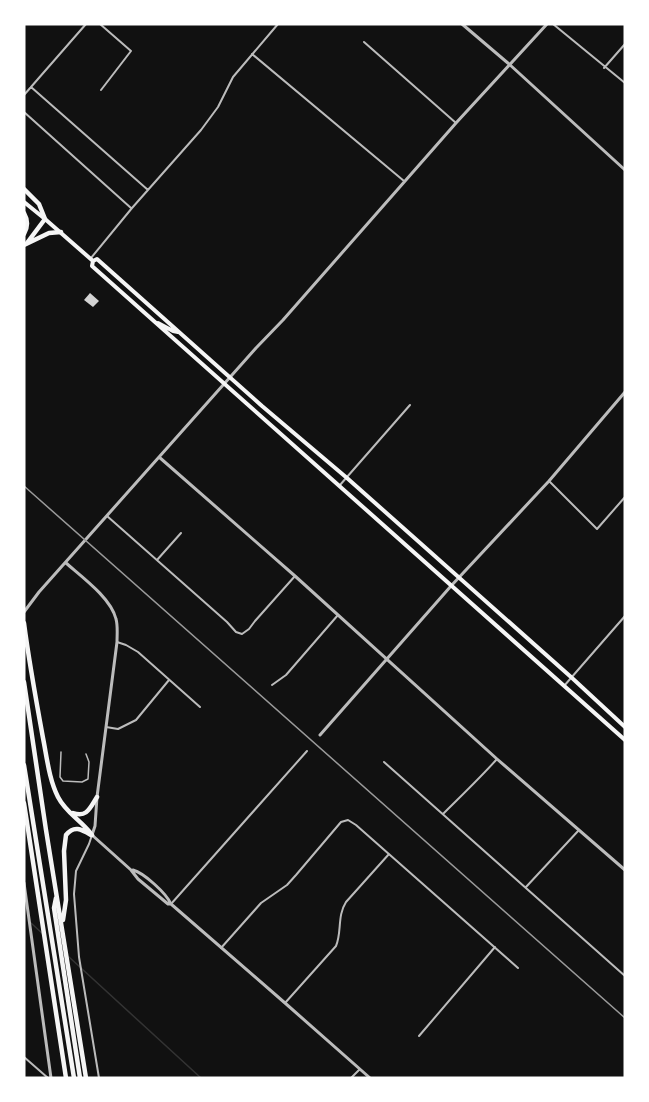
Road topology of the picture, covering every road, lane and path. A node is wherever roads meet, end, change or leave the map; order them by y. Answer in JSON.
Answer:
{"nodes":[{"id":1,"x":86,"y":24,"type":"edge"},
{"id":2,"x":100,"y":24,"type":"edge"},
{"id":3,"x":278,"y":24,"type":"edge"},
{"id":4,"x":462,"y":24,"type":"edge"},
{"id":5,"x":547,"y":24,"type":"edge"},
{"id":6,"x":553,"y":24,"type":"edge"},
{"id":7,"x":364,"y":42,"type":"dead end"},
{"id":8,"x":625,"y":44,"type":"edge"},
{"id":9,"x":252,"y":54,"type":"junction"},
{"id":10,"x":509,"y":64,"type":"junction"},
{"id":11,"x":604,"y":68,"type":"junction"},
{"id":12,"x":625,"y":83,"type":"edge"},
{"id":13,"x":31,"y":87,"type":"junction"},
{"id":14,"x":101,"y":90,"type":"dead end"},
{"id":15,"x":24,"y":95,"type":"edge"},
{"id":16,"x":24,"y":112,"type":"edge"},
{"id":17,"x":456,"y":123,"type":"junction"},
{"id":18,"x":625,"y":170,"type":"edge"},
{"id":19,"x":405,"y":181,"type":"junction"},
{"id":20,"x":24,"y":189,"type":"edge"},
{"id":21,"x":149,"y":190,"type":"junction"},
{"id":22,"x":24,"y":202,"type":"edge"},
{"id":23,"x":132,"y":208,"type":"junction"},
{"id":24,"x":24,"y":213,"type":"edge"},
{"id":25,"x":45,"y":219,"type":"junction"},
{"id":26,"x":61,"y":232,"type":"junction"},
{"id":27,"x":24,"y":234,"type":"edge"},
{"id":28,"x":26,"y":244,"type":"edge"},
{"id":29,"x":92,"y":260,"type":"junction"},
{"id":30,"x":151,"y":319,"type":"junction"},
{"id":31,"x":179,"y":332,"type":"junction"},
{"id":32,"x":230,"y":378,"type":"junction"},
{"id":33,"x":224,"y":384,"type":"junction"},
{"id":34,"x":625,"y":392,"type":"edge"},
{"id":35,"x":411,"y":405,"type":"dead end"},
{"id":36,"x":159,"y":457,"type":"junction"},
{"id":37,"x":347,"y":478,"type":"junction"},
{"id":38,"x":549,"y":481,"type":"junction"},
{"id":39,"x":340,"y":485,"type":"junction"},
{"id":40,"x":625,"y":497,"type":"edge"},
{"id":41,"x":107,"y":516,"type":"junction"},
{"id":42,"x":181,"y":533,"type":"dead end"},
{"id":43,"x":157,"y":560,"type":"junction"},
{"id":44,"x":66,"y":562,"type":"junction"},
{"id":45,"x":295,"y":576,"type":"junction"},
{"id":46,"x":459,"y":578,"type":"junction"},
{"id":47,"x":451,"y":586,"type":"junction"},
{"id":48,"x":24,"y":612,"type":"edge"},
{"id":49,"x":338,"y":615,"type":"junction"},
{"id":50,"x":625,"y":616,"type":"edge"},
{"id":51,"x":24,"y":624,"type":"edge"},
{"id":52,"x":117,"y":642,"type":"junction"},
{"id":53,"x":387,"y":659,"type":"junction"},
{"id":54,"x":571,"y":677,"type":"junction"},
{"id":55,"x":169,"y":680,"type":"junction"},
{"id":56,"x":24,"y":682,"type":"edge"},
{"id":57,"x":272,"y":685,"type":"dead end"},
{"id":58,"x":564,"y":686,"type":"junction"},
{"id":59,"x":200,"y":707,"type":"dead end"},
{"id":60,"x":106,"y":727,"type":"junction"},
{"id":61,"x":625,"y":727,"type":"edge"},
{"id":62,"x":320,"y":735,"type":"dead end"},
{"id":63,"x":625,"y":740,"type":"edge"},
{"id":64,"x":307,"y":751,"type":"dead end"},
{"id":65,"x":61,"y":752,"type":"dead end"},
{"id":66,"x":86,"y":754,"type":"dead end"},
{"id":67,"x":497,"y":759,"type":"junction"},
{"id":68,"x":384,"y":762,"type":"dead end"},
{"id":69,"x":24,"y":765,"type":"edge"},
{"id":70,"x":97,"y":798,"type":"junction"},
{"id":71,"x":24,"y":803,"type":"edge"},
{"id":72,"x":66,"y":808,"type":"junction"},
{"id":73,"x":443,"y":814,"type":"junction"},
{"id":74,"x":579,"y":830,"type":"junction"},
{"id":75,"x":92,"y":835,"type":"junction"},
{"id":76,"x":389,"y":854,"type":"junction"},
{"id":77,"x":625,"y":870,"type":"edge"},
{"id":78,"x":24,"y":883,"type":"edge"},
{"id":79,"x":526,"y":888,"type":"junction"},
{"id":80,"x":56,"y":895,"type":"junction"},
{"id":81,"x":171,"y":904,"type":"junction"},
{"id":82,"x":62,"y":925,"type":"junction"},
{"id":83,"x":495,"y":947,"type":"junction"},
{"id":84,"x":221,"y":948,"type":"junction"},
{"id":85,"x":518,"y":968,"type":"dead end"},
{"id":86,"x":625,"y":976,"type":"edge"},
{"id":87,"x":285,"y":1003,"type":"junction"},
{"id":88,"x":419,"y":1036,"type":"dead end"},
{"id":89,"x":24,"y":1057,"type":"edge"},
{"id":90,"x":360,"y":1069,"type":"junction"},
{"id":91,"x":50,"y":1078,"type":"edge"},
{"id":92,"x":66,"y":1078,"type":"edge"},
{"id":93,"x":74,"y":1078,"type":"edge"},
{"id":94,"x":80,"y":1078,"type":"edge"},
{"id":95,"x":86,"y":1078,"type":"edge"},
{"id":96,"x":99,"y":1078,"type":"edge"},
{"id":97,"x":351,"y":1078,"type":"edge"},
{"id":98,"x":370,"y":1078,"type":"edge"}],
"edges":[{"from":1,"to":13,"type":"street"},
{"from":2,"to":14,"type":"street"},
{"from":3,"to":9,"type":"street"},
{"from":4,"to":10,"type":"street"},
{"from":5,"to":10,"type":"street"},
{"from":6,"to":11,"type":"street"},
{"from":7,"to":17,"type":"street"},
{"from":8,"to":11,"type":"street"},
{"from":9,"to":19,"type":"street"},
{"from":9,"to":21,"type":"street"},
{"from":10,"to":17,"type":"street"},
{"from":10,"to":18,"type":"street"},
{"from":11,"to":12,"type":"street"},
{"from":13,"to":15,"type":"street"},
{"from":13,"to":21,"type":"street"},
{"from":16,"to":23,"type":"street"},
{"from":17,"to":19,"type":"street"},
{"from":19,"to":32,"type":"street"},
{"from":20,"to":25,"type":"highway"},
{"from":21,"to":23,"type":"street"},
{"from":22,"to":25,"type":"main road"},
{"from":23,"to":29,"type":"street"},
{"from":24,"to":27,"type":"highway"},
{"from":25,"to":26,"type":"main road"},
{"from":25,"to":28,"type":"highway"},
{"from":26,"to":28,"type":"highway"},
{"from":26,"to":29,"type":"main road"},
{"from":29,"to":30,"type":"main road"},
{"from":29,"to":31,"type":"main road"},
{"from":30,"to":31,"type":"main road"},
{"from":30,"to":33,"type":"main road"},
{"from":31,"to":32,"type":"main road"},
{"from":32,"to":33,"type":"street"},
{"from":32,"to":37,"type":"main road"},
{"from":33,"to":36,"type":"street"},
{"from":33,"to":39,"type":"main road"},
{"from":34,"to":38,"type":"street"},
{"from":35,"to":37,"type":"street"},
{"from":36,"to":41,"type":"street"},
{"from":36,"to":45,"type":"street"},
{"from":37,"to":39,"type":"street"},
{"from":37,"to":46,"type":"main road"},
{"from":38,"to":40,"type":"street"},
{"from":38,"to":46,"type":"street"},
{"from":39,"to":47,"type":"main road"},
{"from":41,"to":43,"type":"street"},
{"from":41,"to":44,"type":"street"},
{"from":42,"to":43,"type":"street"},
{"from":43,"to":45,"type":"street"},
{"from":44,"to":48,"type":"street"},
{"from":44,"to":52,"type":"street"},
{"from":45,"to":49,"type":"street"},
{"from":46,"to":47,"type":"street"},
{"from":46,"to":54,"type":"main road"},
{"from":47,"to":53,"type":"street"},
{"from":47,"to":58,"type":"main road"},
{"from":49,"to":53,"type":"street"},
{"from":49,"to":57,"type":"street"},
{"from":50,"to":54,"type":"street"},
{"from":51,"to":72,"type":"highway"},
{"from":52,"to":55,"type":"street"},
{"from":52,"to":60,"type":"street"},
{"from":53,"to":62,"type":"street"},
{"from":53,"to":67,"type":"street"},
{"from":54,"to":58,"type":"street"},
{"from":54,"to":61,"type":"main road"},
{"from":55,"to":59,"type":"street"},
{"from":55,"to":60,"type":"street"},
{"from":56,"to":80,"type":"highway"},
{"from":58,"to":63,"type":"main road"},
{"from":60,"to":70,"type":"street"},
{"from":64,"to":81,"type":"street"},
{"from":65,"to":66,"type":"lane"},
{"from":67,"to":73,"type":"street"},
{"from":67,"to":74,"type":"street"},
{"from":68,"to":73,"type":"street"},
{"from":69,"to":93,"type":"highway"},
{"from":70,"to":72,"type":"highway"},
{"from":70,"to":75,"type":"street"},
{"from":71,"to":92,"type":"highway"},
{"from":72,"to":75,"type":"highway"},
{"from":73,"to":79,"type":"street"},
{"from":74,"to":77,"type":"street"},
{"from":74,"to":79,"type":"street"},
{"from":75,"to":81,"type":"street"},
{"from":75,"to":82,"type":"highway"},
{"from":75,"to":96,"type":"street"},
{"from":76,"to":83,"type":"street"},
{"from":76,"to":84,"type":"street"},
{"from":76,"to":87,"type":"street"},
{"from":78,"to":91,"type":"street"},
{"from":79,"to":86,"type":"street"},
{"from":80,"to":82,"type":"highway"},
{"from":80,"to":94,"type":"highway"},
{"from":81,"to":84,"type":"street"},
{"from":82,"to":95,"type":"highway"},
{"from":83,"to":85,"type":"street"},
{"from":83,"to":88,"type":"street"},
{"from":84,"to":87,"type":"street"},
{"from":87,"to":90,"type":"street"},
{"from":89,"to":91,"type":"street"},
{"from":90,"to":97,"type":"street"},
{"from":90,"to":98,"type":"street"}]}
